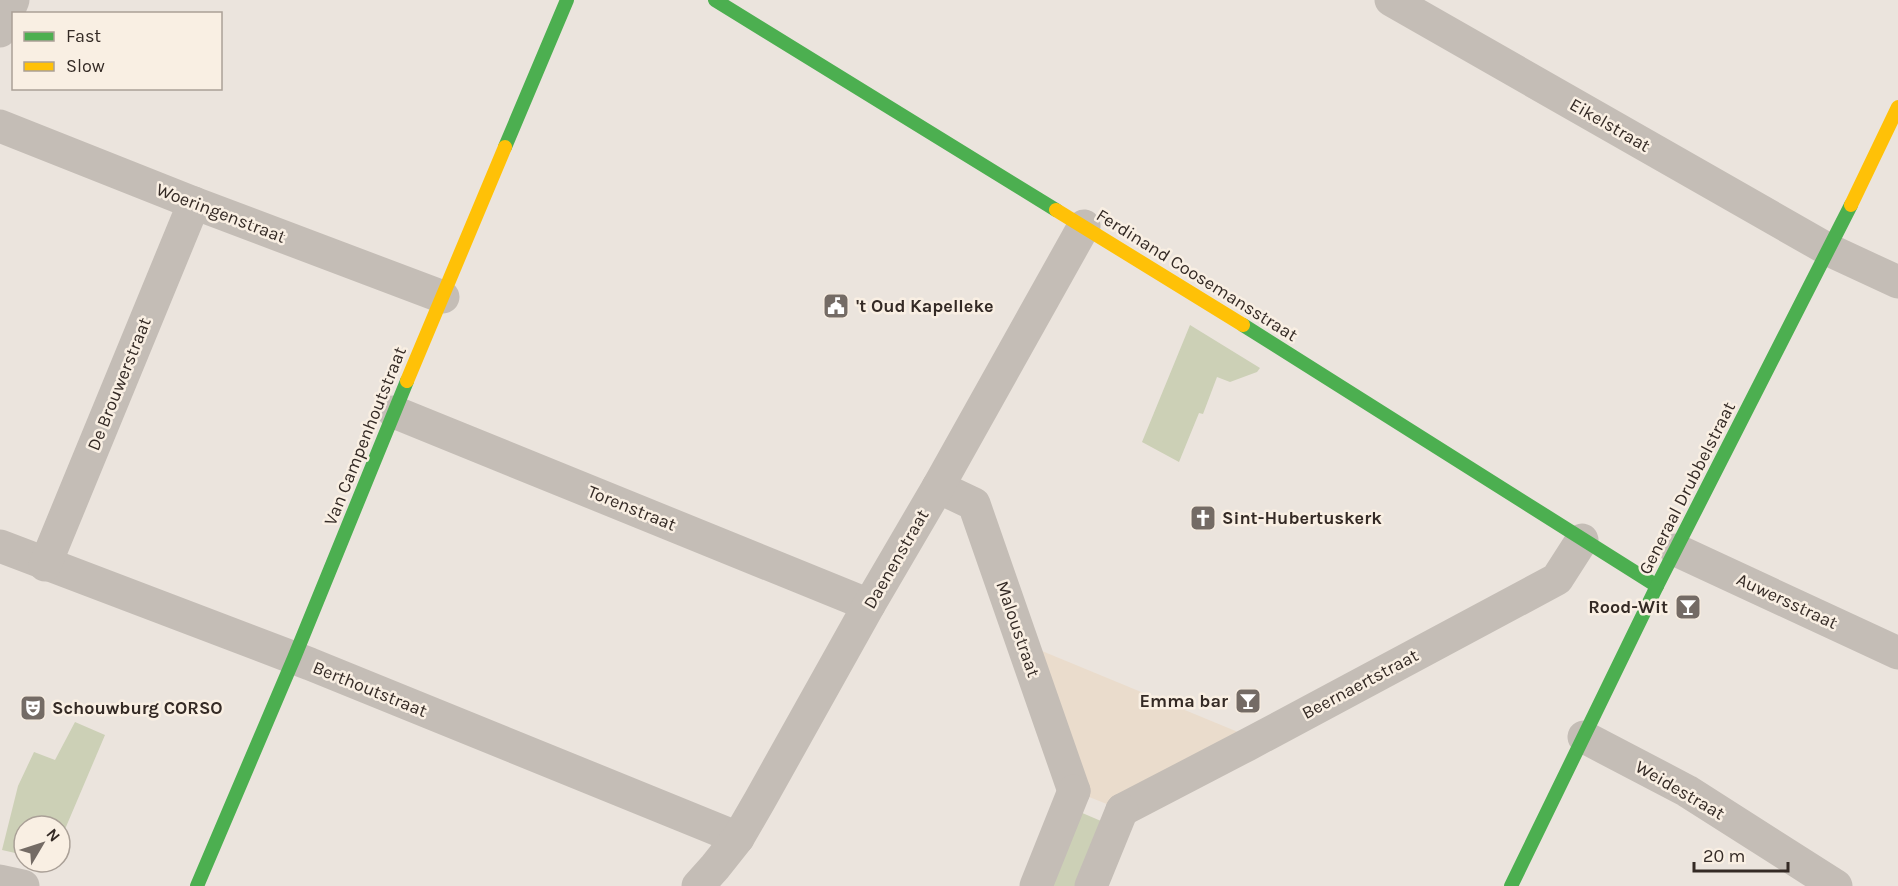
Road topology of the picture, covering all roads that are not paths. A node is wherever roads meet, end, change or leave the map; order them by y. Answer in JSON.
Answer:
{"nodes":[{"id":1,"x":13,"y":0,"type":"edge"},
{"id":2,"x":567,"y":0,"type":"edge"},
{"id":3,"x":715,"y":0,"type":"edge"},
{"id":4,"x":1391,"y":0,"type":"edge"},
{"id":5,"x":0,"y":31,"type":"edge"},
{"id":6,"x":1898,"y":107,"type":"edge"},
{"id":7,"x":0,"y":126,"type":"edge"},
{"id":8,"x":194,"y":203,"type":"junction"},
{"id":9,"x":1084,"y":226,"type":"junction"},
{"id":10,"x":1829,"y":250,"type":"junction"},
{"id":11,"x":1898,"y":282,"type":"edge"},
{"id":12,"x":443,"y":297,"type":"junction"},
{"id":13,"x":394,"y":412,"type":"junction"},
{"id":14,"x":938,"y":487,"type":"junction"},
{"id":15,"x":1582,"y":540,"type":"junction"},
{"id":16,"x":0,"y":546,"type":"edge"},
{"id":17,"x":1676,"y":550,"type":"junction"},
{"id":18,"x":45,"y":565,"type":"junction"},
{"id":19,"x":1657,"y":586,"type":"junction"},
{"id":20,"x":869,"y":605,"type":"junction"},
{"id":21,"x":1898,"y":653,"type":"edge"},
{"id":22,"x":294,"y":658,"type":"junction"},
{"id":23,"x":1584,"y":737,"type":"junction"},
{"id":24,"x":1074,"y":791,"type":"junction"},
{"id":25,"x":1122,"y":810,"type":"junction"},
{"id":26,"x":738,"y":837,"type":"junction"},
{"id":27,"x":0,"y":881,"type":"edge"},
{"id":28,"x":23,"y":886,"type":"edge"},
{"id":29,"x":197,"y":886,"type":"edge"},
{"id":30,"x":698,"y":886,"type":"edge"},
{"id":31,"x":1036,"y":886,"type":"edge"},
{"id":32,"x":1091,"y":886,"type":"edge"},
{"id":33,"x":1511,"y":886,"type":"edge"},
{"id":34,"x":1836,"y":886,"type":"edge"}],
"edges":[{"from":1,"to":5,"type":"street"},
{"from":2,"to":12,"type":"street","name":"Van Campenhoutstraat"},
{"from":3,"to":9,"type":"street","name":"Ferdinand Coosemansstraat"},
{"from":4,"to":10,"type":"street","name":"Eikelstraat"},
{"from":6,"to":10,"type":"street","name":"Generaal Drubbelstraat"},
{"from":7,"to":8,"type":"street","name":"Woeringenstraat"},
{"from":8,"to":12,"type":"street","name":"Woeringenstraat"},
{"from":8,"to":18,"type":"street","name":"De Brouwerstraat"},
{"from":9,"to":14,"type":"street","name":"Daenenstraat"},
{"from":9,"to":15,"type":"street","name":"Ferdinand Coosemansstraat"},
{"from":10,"to":11,"type":"street","name":"Eikelstraat"},
{"from":10,"to":17,"type":"street","name":"Generaal Drubbelstraat"},
{"from":12,"to":13,"type":"street","name":"Van Campenhoutstraat"},
{"from":13,"to":20,"type":"street","name":"Torenstraat"},
{"from":13,"to":22,"type":"street","name":"Van Campenhoutstraat"},
{"from":14,"to":20,"type":"street","name":"Daenenstraat"},
{"from":14,"to":24,"type":"street","name":"Maloustraat"},
{"from":15,"to":19,"type":"street","name":"Ferdinand Coosemansstraat"},
{"from":15,"to":25,"type":"street","name":"Beernaertstraat"},
{"from":16,"to":18,"type":"street","name":"Berthoutstraat"},
{"from":17,"to":19,"type":"street","name":"Generaal Drubbelstraat"},
{"from":17,"to":21,"type":"street","name":"Auwersstraat"},
{"from":18,"to":22,"type":"street","name":"Berthoutstraat"},
{"from":19,"to":23,"type":"street","name":"Generaal Drubbelstraat"},
{"from":20,"to":26,"type":"street","name":"Daenenstraat"},
{"from":22,"to":26,"type":"street","name":"Berthoutstraat"},
{"from":22,"to":29,"type":"street","name":"Van Campenhoutstraat"},
{"from":23,"to":33,"type":"street","name":"Generaal Drubbelstraat"},
{"from":23,"to":34,"type":"street","name":"Weidestraat"},
{"from":24,"to":25,"type":"street"},
{"from":24,"to":31,"type":"street"},
{"from":25,"to":32,"type":"street"},
{"from":26,"to":30,"type":"street","name":"Daenenstraat"},
{"from":27,"to":28,"type":"street"}]}
